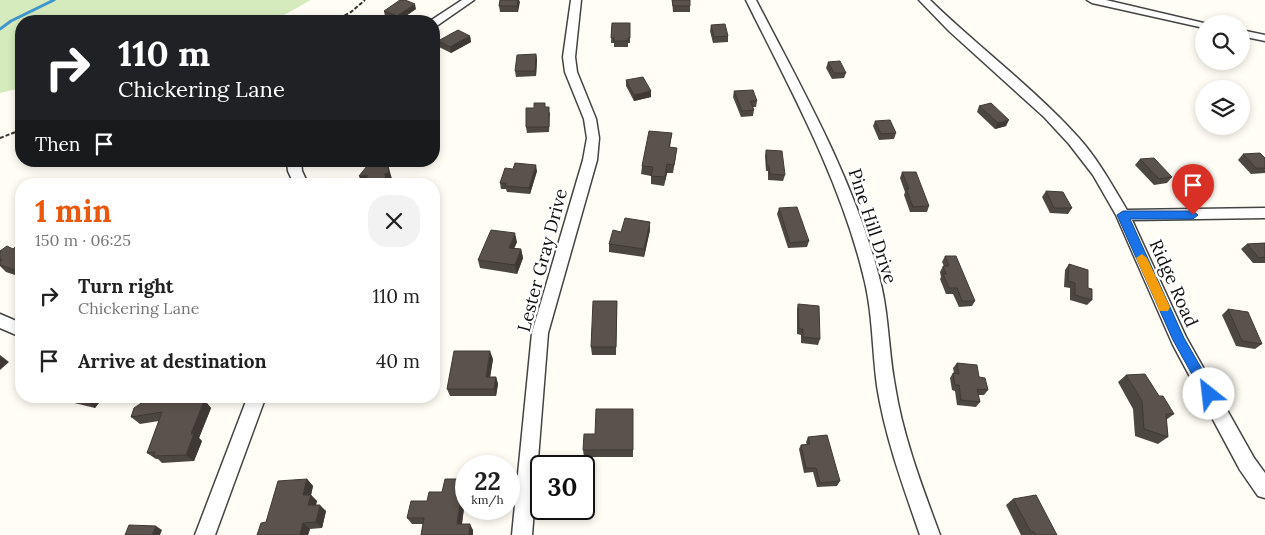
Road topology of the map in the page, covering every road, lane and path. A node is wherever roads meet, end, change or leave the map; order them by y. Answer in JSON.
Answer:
{"nodes":[{"id":1,"x":365,"y":0,"type":"edge"},
{"id":2,"x":468,"y":0,"type":"edge"},
{"id":3,"x":576,"y":0,"type":"edge"},
{"id":4,"x":752,"y":0,"type":"edge"},
{"id":5,"x":924,"y":0,"type":"edge"},
{"id":6,"x":1092,"y":0,"type":"edge"},
{"id":7,"x":345,"y":15,"type":"edge"},
{"id":8,"x":440,"y":19,"type":"edge"},
{"id":9,"x":1195,"y":23,"type":"edge"},
{"id":10,"x":1250,"y":35,"type":"edge"},
{"id":11,"x":1265,"y":38,"type":"edge"},
{"id":12,"x":15,"y":132,"type":"edge"},
{"id":13,"x":0,"y":138,"type":"edge"},
{"id":14,"x":1265,"y":213,"type":"edge"},
{"id":15,"x":1123,"y":215,"type":"junction"},
{"id":16,"x":0,"y":321,"type":"edge"},
{"id":17,"x":15,"y":327,"type":"edge"},
{"id":18,"x":254,"y":403,"type":"edge"},
{"id":19,"x":1265,"y":489,"type":"edge"},
{"id":20,"x":205,"y":535,"type":"edge"},
{"id":21,"x":522,"y":535,"type":"edge"},
{"id":22,"x":930,"y":535,"type":"edge"}],
"edges":[{"from":1,"to":7,"type":"path"},
{"from":2,"to":8,"type":"street"},
{"from":3,"to":21,"type":"street","name":"Lester Gray Drive"},
{"from":4,"to":22,"type":"street","name":"Pine Hill Drive"},
{"from":5,"to":15,"type":"street","name":"Ridge Road"},
{"from":6,"to":9,"type":"street"},
{"from":10,"to":11,"type":"street"},
{"from":12,"to":13,"type":"path"},
{"from":14,"to":15,"type":"street"},
{"from":15,"to":19,"type":"street","name":"Ridge Road"},
{"from":16,"to":17,"type":"street"},
{"from":18,"to":20,"type":"street"}]}
